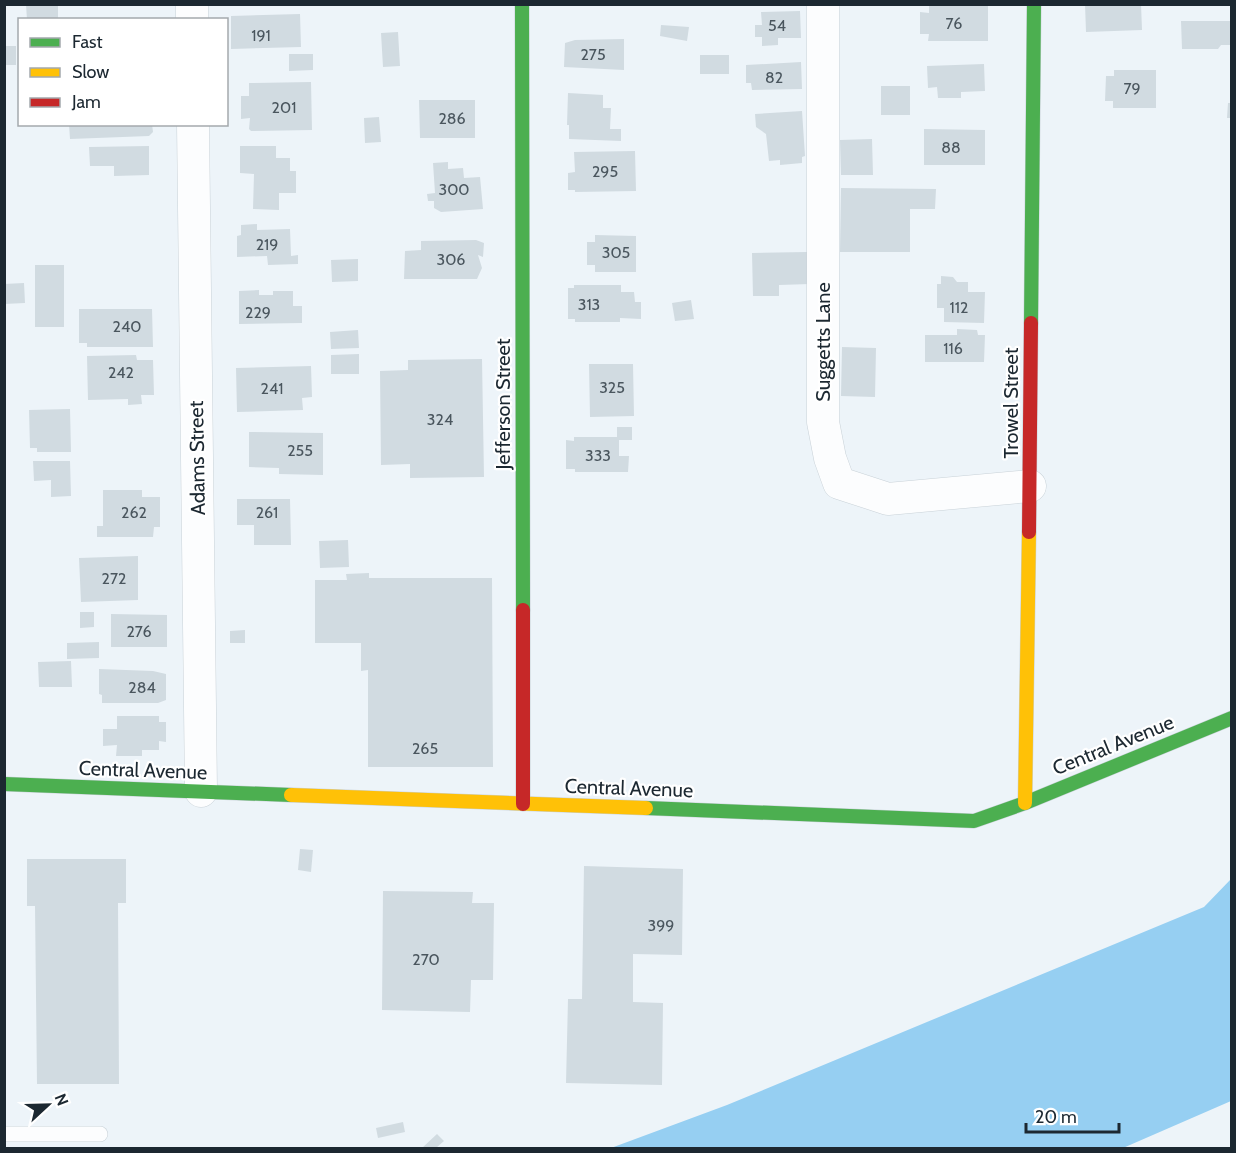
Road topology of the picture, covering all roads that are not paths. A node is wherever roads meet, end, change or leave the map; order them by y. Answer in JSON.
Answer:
{"nodes":[{"id":1,"x":522,"y":4,"type":"edge"},
{"id":2,"x":823,"y":4,"type":"edge"},
{"id":3,"x":1034,"y":4,"type":"edge"},
{"id":4,"x":193,"y":126,"type":"edge"},
{"id":5,"x":1030,"y":486,"type":"junction"},
{"id":6,"x":1232,"y":718,"type":"edge"},
{"id":7,"x":4,"y":784,"type":"edge"},
{"id":8,"x":201,"y":791,"type":"junction"},
{"id":9,"x":1024,"y":803,"type":"junction"},
{"id":10,"x":523,"y":804,"type":"junction"},
{"id":11,"x":4,"y":1134,"type":"edge"},
{"id":12,"x":100,"y":1134,"type":"dead end"}],
"edges":[{"from":1,"to":10,"type":"street","name":"Jefferson Street"},
{"from":2,"to":5,"type":"street","name":"Suggetts Lane"},
{"from":3,"to":5,"type":"street","name":"Trowel Street"},
{"from":4,"to":8,"type":"street","name":"Adams Street"},
{"from":5,"to":9,"type":"street","name":"Trowel Street"},
{"from":6,"to":9,"type":"street","name":"Central Avenue"},
{"from":7,"to":8,"type":"street","name":"Central Avenue"},
{"from":8,"to":10,"type":"street","name":"Central Avenue"},
{"from":9,"to":10,"type":"street","name":"Central Avenue"},
{"from":11,"to":12,"type":"lane"}]}
